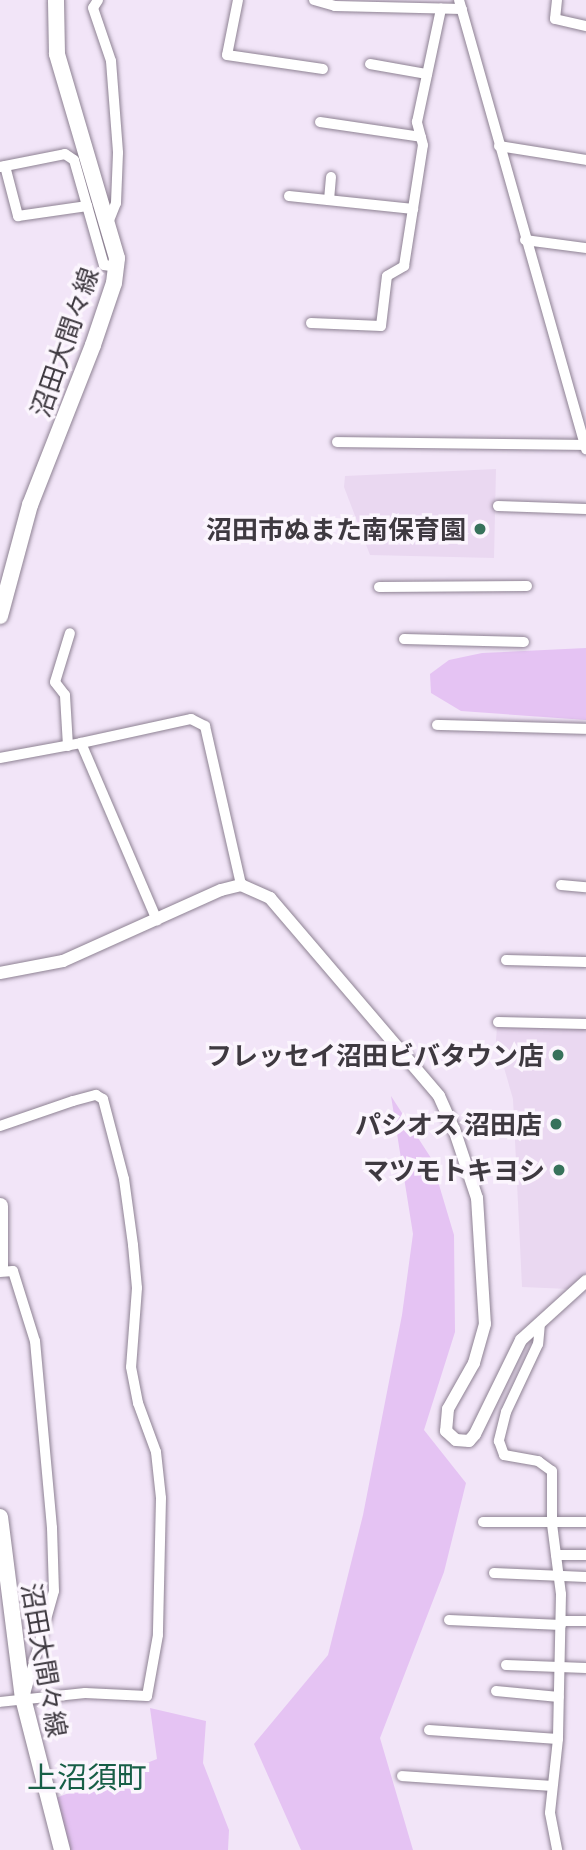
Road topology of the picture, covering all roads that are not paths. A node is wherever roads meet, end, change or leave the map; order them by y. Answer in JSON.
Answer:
{"nodes":[{"id":1,"x":56,"y":0,"type":"edge"},
{"id":2,"x":98,"y":0,"type":"edge"},
{"id":3,"x":238,"y":0,"type":"edge"},
{"id":4,"x":314,"y":0,"type":"edge"},
{"id":5,"x":557,"y":0,"type":"edge"},
{"id":6,"x":460,"y":5,"type":"edge"},
{"id":7,"x":441,"y":9,"type":"junction"},
{"id":8,"x":586,"y":26,"type":"edge"},
{"id":9,"x":370,"y":64,"type":"dead end"},
{"id":10,"x":323,"y":69,"type":"dead end"},
{"id":11,"x":427,"y":74,"type":"junction"},
{"id":12,"x":320,"y":122,"type":"dead end"},
{"id":13,"x":421,"y":137,"type":"junction"},
{"id":14,"x":499,"y":146,"type":"junction"},
{"id":15,"x":586,"y":160,"type":"edge"},
{"id":16,"x":3,"y":167,"type":"edge"},
{"id":17,"x":331,"y":177,"type":"dead end"},
{"id":18,"x":289,"y":196,"type":"dead end"},
{"id":19,"x":329,"y":200,"type":"junction"},
{"id":20,"x":87,"y":206,"type":"junction"},
{"id":21,"x":413,"y":209,"type":"junction"},
{"id":22,"x":107,"y":225,"type":"junction"},
{"id":23,"x":525,"y":240,"type":"junction"},
{"id":24,"x":586,"y":248,"type":"edge"},
{"id":25,"x":116,"y":267,"type":"junction"},
{"id":26,"x":311,"y":323,"type":"dead end"},
{"id":27,"x":337,"y":442,"type":"dead end"},
{"id":28,"x":585,"y":447,"type":"edge"},
{"id":29,"x":498,"y":506,"type":"dead end"},
{"id":30,"x":586,"y":509,"type":"edge"},
{"id":31,"x":527,"y":586,"type":"dead end"},
{"id":32,"x":379,"y":587,"type":"dead end"},
{"id":33,"x":0,"y":616,"type":"edge"},
{"id":34,"x":70,"y":633,"type":"dead end"},
{"id":35,"x":404,"y":639,"type":"dead end"},
{"id":36,"x":524,"y":642,"type":"dead end"},
{"id":37,"x":437,"y":725,"type":"dead end"},
{"id":38,"x":586,"y":729,"type":"edge"},
{"id":39,"x":81,"y":743,"type":"junction"},
{"id":40,"x":68,"y":746,"type":"junction"},
{"id":41,"x":0,"y":758,"type":"edge"},
{"id":42,"x":241,"y":885,"type":"junction"},
{"id":43,"x":561,"y":885,"type":"dead end"},
{"id":44,"x":586,"y":887,"type":"edge"},
{"id":45,"x":157,"y":920,"type":"junction"},
{"id":46,"x":506,"y":960,"type":"dead end"},
{"id":47,"x":586,"y":962,"type":"edge"},
{"id":48,"x":0,"y":973,"type":"edge"},
{"id":49,"x":498,"y":1022,"type":"dead end"},
{"id":50,"x":586,"y":1024,"type":"edge"},
{"id":51,"x":0,"y":1126,"type":"edge"},
{"id":52,"x":0,"y":1206,"type":"edge"},
{"id":53,"x":0,"y":1269,"type":"edge"},
{"id":54,"x":586,"y":1282,"type":"edge"},
{"id":55,"x":540,"y":1323,"type":"junction"},
{"id":56,"x":0,"y":1517,"type":"edge"},
{"id":57,"x":483,"y":1522,"type":"dead end"},
{"id":58,"x":586,"y":1522,"type":"edge"},
{"id":59,"x":552,"y":1524,"type":"junction"},
{"id":60,"x":556,"y":1555,"type":"junction"},
{"id":61,"x":586,"y":1555,"type":"edge"},
{"id":62,"x":494,"y":1573,"type":"dead end"},
{"id":63,"x":559,"y":1577,"type":"junction"},
{"id":64,"x":586,"y":1577,"type":"edge"},
{"id":65,"x":449,"y":1620,"type":"dead end"},
{"id":66,"x":586,"y":1621,"type":"edge"},
{"id":67,"x":561,"y":1623,"type":"junction"},
{"id":68,"x":506,"y":1665,"type":"dead end"},
{"id":69,"x":560,"y":1668,"type":"junction"},
{"id":70,"x":586,"y":1668,"type":"edge"},
{"id":71,"x":496,"y":1691,"type":"dead end"},
{"id":72,"x":559,"y":1697,"type":"junction"},
{"id":73,"x":23,"y":1698,"type":"junction"},
{"id":74,"x":0,"y":1702,"type":"edge"},
{"id":75,"x":429,"y":1730,"type":"dead end"},
{"id":76,"x":558,"y":1739,"type":"junction"},
{"id":77,"x":402,"y":1776,"type":"dead end"},
{"id":78,"x":552,"y":1786,"type":"junction"},
{"id":79,"x":62,"y":1850,"type":"edge"},
{"id":80,"x":557,"y":1850,"type":"edge"}],
"edges":[{"from":1,"to":22,"type":"main road","name":"沼田大間々線"},
{"from":2,"to":22,"type":"street"},
{"from":3,"to":10,"type":"street"},
{"from":4,"to":7,"type":"street"},
{"from":5,"to":8,"type":"street"},
{"from":6,"to":7,"type":"street"},
{"from":6,"to":14,"type":"street"},
{"from":7,"to":11,"type":"street"},
{"from":9,"to":11,"type":"street"},
{"from":11,"to":13,"type":"street"},
{"from":12,"to":13,"type":"street"},
{"from":13,"to":21,"type":"street"},
{"from":14,"to":15,"type":"street"},
{"from":14,"to":23,"type":"street"},
{"from":16,"to":20,"type":"street"},
{"from":16,"to":20,"type":"street"},
{"from":17,"to":19,"type":"street"},
{"from":18,"to":19,"type":"street"},
{"from":19,"to":21,"type":"street"},
{"from":20,"to":25,"type":"street"},
{"from":21,"to":26,"type":"street"},
{"from":22,"to":25,"type":"main road","name":"沼田大間々線"},
{"from":23,"to":24,"type":"street"},
{"from":23,"to":28,"type":"street"},
{"from":25,"to":33,"type":"main road","name":"沼田大間々線"},
{"from":27,"to":28,"type":"street"},
{"from":29,"to":30,"type":"street"},
{"from":31,"to":32,"type":"street"},
{"from":34,"to":40,"type":"street"},
{"from":35,"to":36,"type":"street"},
{"from":37,"to":38,"type":"street"},
{"from":39,"to":40,"type":"street"},
{"from":39,"to":42,"type":"street"},
{"from":39,"to":45,"type":"street"},
{"from":40,"to":41,"type":"street"},
{"from":42,"to":45,"type":"street"},
{"from":42,"to":55,"type":"street"},
{"from":43,"to":44,"type":"street"},
{"from":45,"to":48,"type":"street"},
{"from":46,"to":47,"type":"street"},
{"from":49,"to":50,"type":"street"},
{"from":51,"to":73,"type":"street"},
{"from":52,"to":53,"type":"main road"},
{"from":53,"to":73,"type":"street"},
{"from":54,"to":55,"type":"street"},
{"from":55,"to":59,"type":"street"},
{"from":56,"to":73,"type":"main road","name":"沼田大間々線"},
{"from":57,"to":59,"type":"street"},
{"from":58,"to":59,"type":"street"},
{"from":59,"to":60,"type":"street"},
{"from":60,"to":61,"type":"street"},
{"from":60,"to":63,"type":"street"},
{"from":62,"to":63,"type":"street"},
{"from":63,"to":64,"type":"street"},
{"from":63,"to":67,"type":"street"},
{"from":65,"to":67,"type":"street"},
{"from":66,"to":67,"type":"street"},
{"from":67,"to":69,"type":"street"},
{"from":68,"to":69,"type":"street"},
{"from":69,"to":70,"type":"street"},
{"from":69,"to":72,"type":"street"},
{"from":71,"to":72,"type":"street"},
{"from":72,"to":76,"type":"street"},
{"from":73,"to":74,"type":"street"},
{"from":73,"to":79,"type":"main road","name":"沼田大間々線"},
{"from":75,"to":76,"type":"street"},
{"from":76,"to":78,"type":"street"},
{"from":77,"to":78,"type":"street"},
{"from":78,"to":80,"type":"street"}]}
